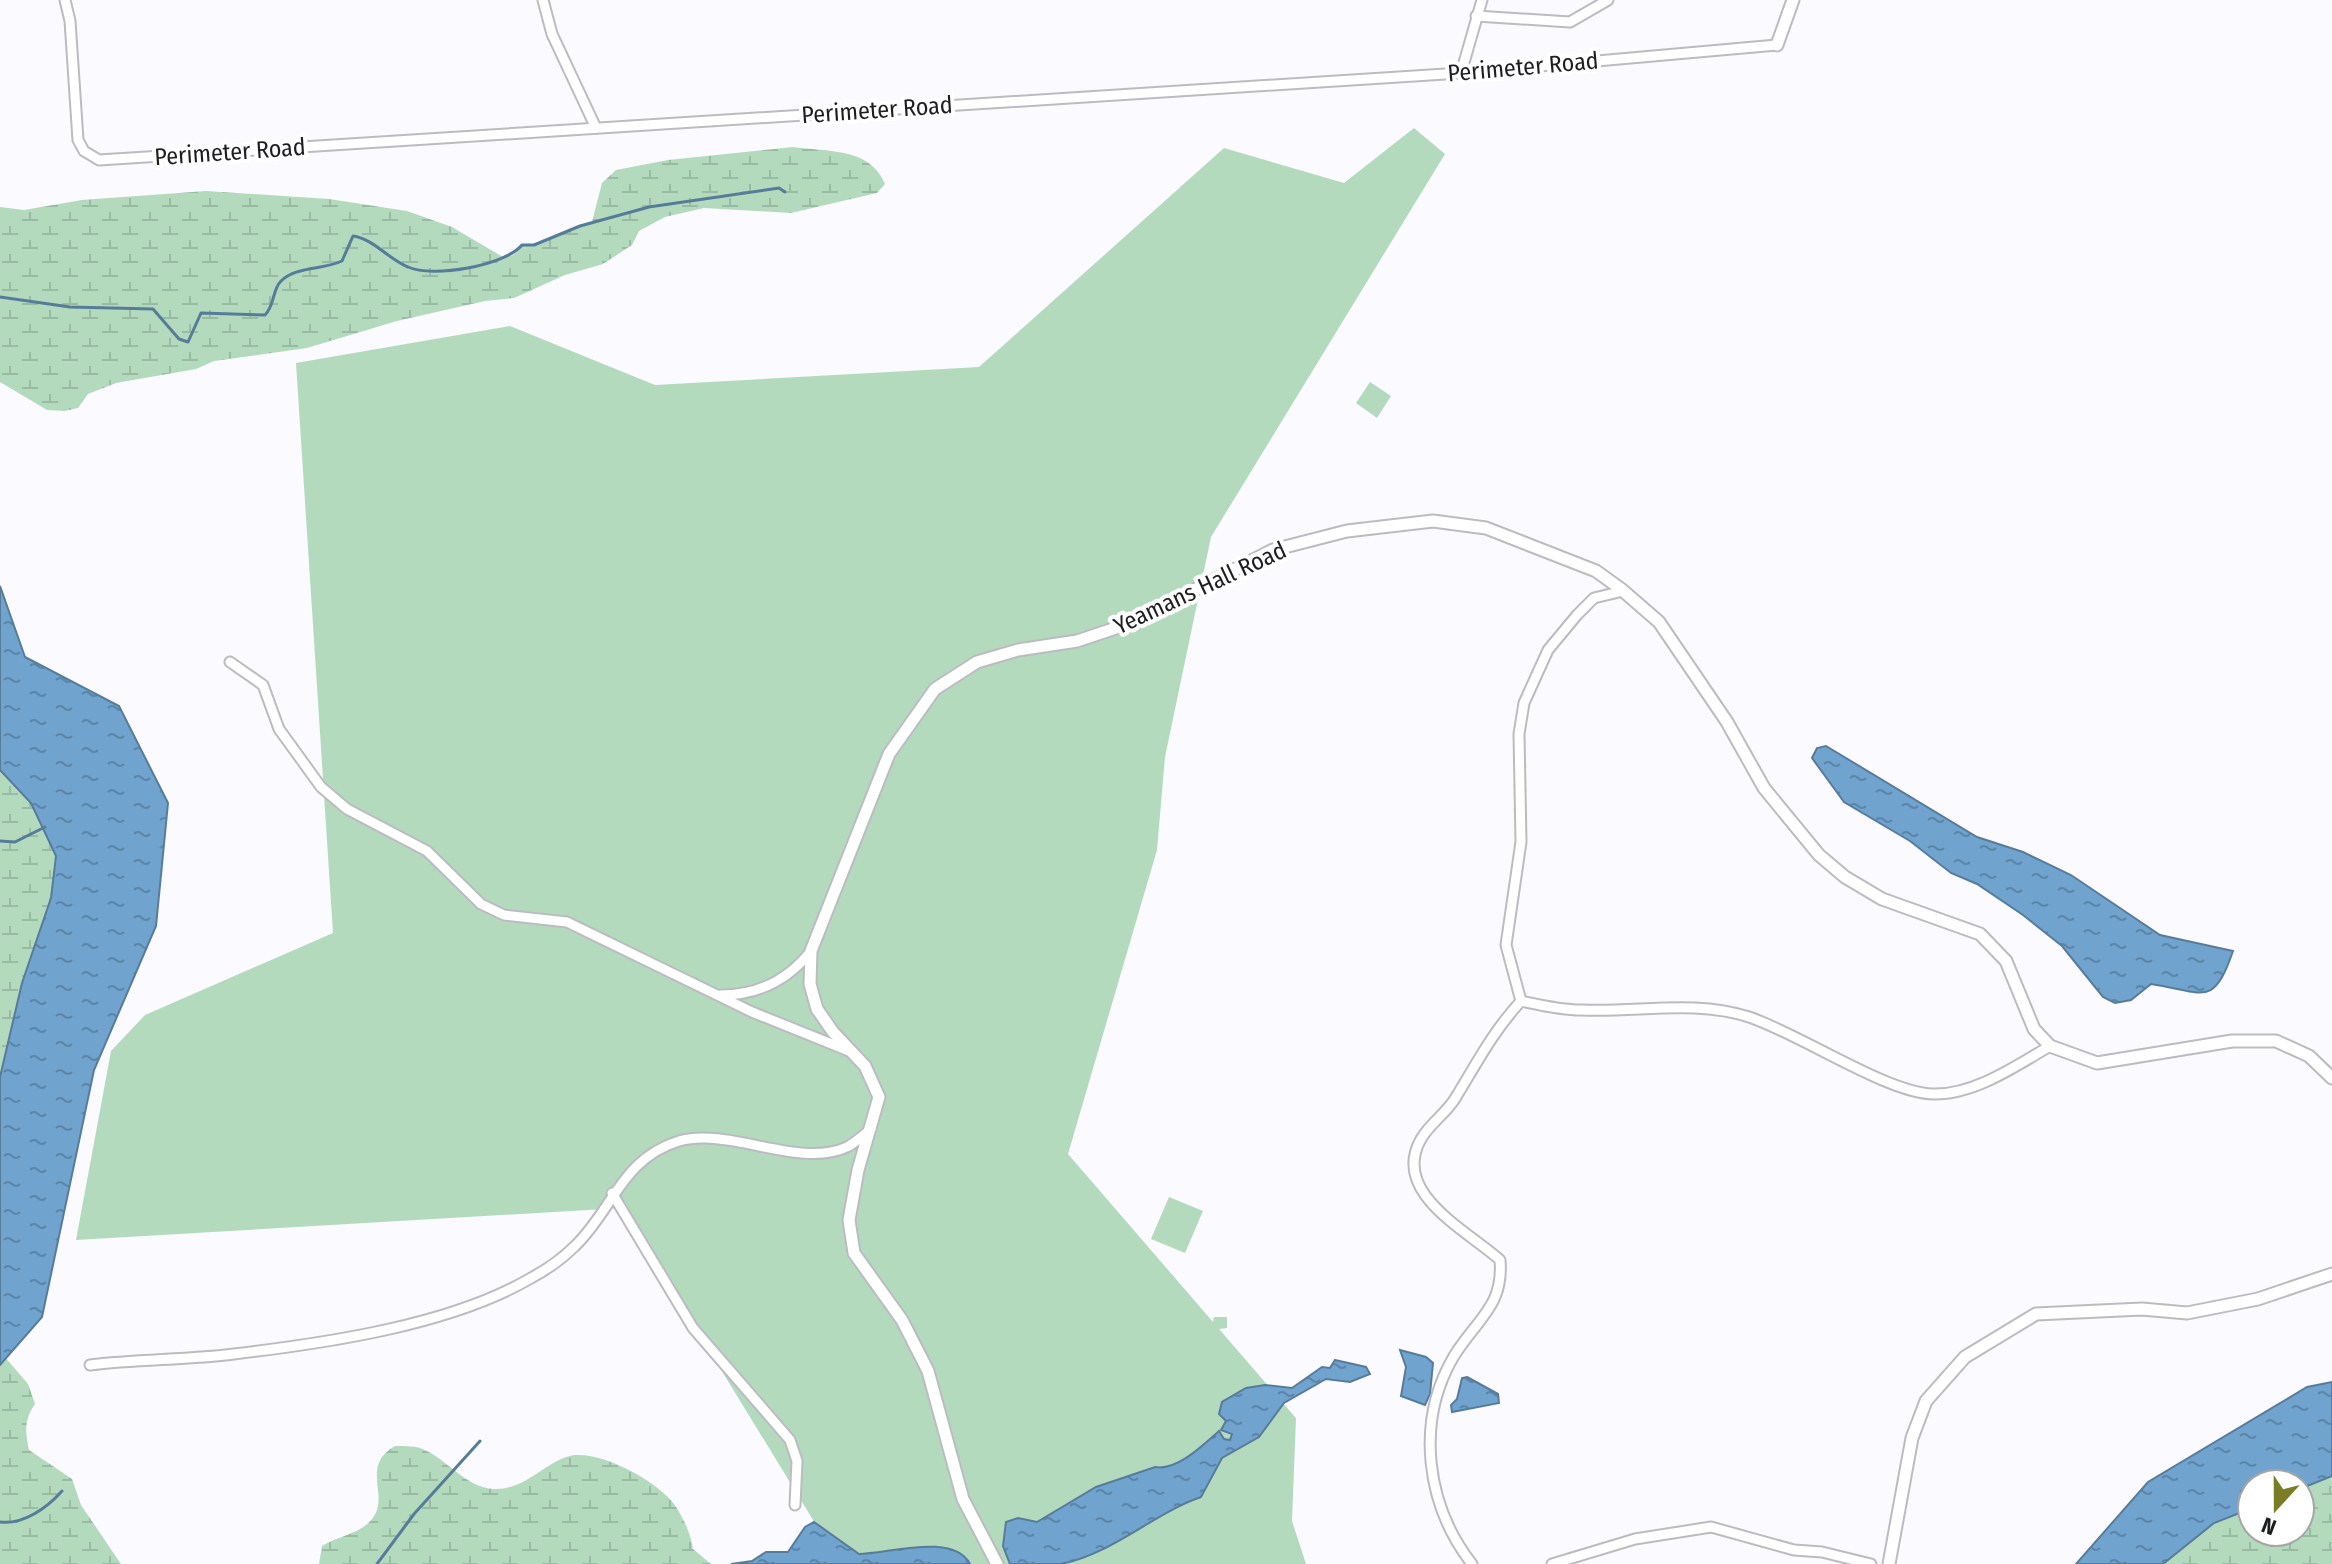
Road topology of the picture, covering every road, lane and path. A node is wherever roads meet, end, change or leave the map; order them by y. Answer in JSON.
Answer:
{"nodes":[{"id":1,"x":65,"y":0,"type":"edge"},
{"id":2,"x":543,"y":0,"type":"edge"},
{"id":3,"x":1482,"y":0,"type":"edge"},
{"id":4,"x":1608,"y":0,"type":"edge"},
{"id":5,"x":1793,"y":0,"type":"edge"},
{"id":6,"x":1476,"y":16,"type":"junction"},
{"id":7,"x":1777,"y":45,"type":"joint"},
{"id":8,"x":1461,"y":73,"type":"junction"},
{"id":9,"x":596,"y":128,"type":"junction"},
{"id":10,"x":1623,"y":591,"type":"junction"},
{"id":11,"x":230,"y":662,"type":"dead end"},
{"id":12,"x":811,"y":951,"type":"junction"},
{"id":13,"x":713,"y":994,"type":"junction"},
{"id":14,"x":1521,"y":1001,"type":"junction"},
{"id":15,"x":2050,"y":1046,"type":"junction"},
{"id":16,"x":852,"y":1052,"type":"junction"},
{"id":17,"x":2332,"y":1078,"type":"edge"},
{"id":18,"x":871,"y":1129,"type":"junction"},
{"id":19,"x":612,"y":1193,"type":"junction"},
{"id":20,"x":2332,"y":1274,"type":"edge"},
{"id":21,"x":90,"y":1365,"type":"dead end"},
{"id":22,"x":795,"y":1505,"type":"dead end"},
{"id":23,"x":997,"y":1564,"type":"edge"},
{"id":24,"x":1472,"y":1564,"type":"edge"},
{"id":25,"x":1552,"y":1564,"type":"edge"},
{"id":26,"x":1871,"y":1564,"type":"edge"},
{"id":27,"x":1889,"y":1564,"type":"edge"}],
"edges":[{"from":1,"to":9,"type":"street","name":"Perimeter Road"},
{"from":2,"to":9,"type":"street"},
{"from":3,"to":6,"type":"street"},
{"from":4,"to":6,"type":"street"},
{"from":5,"to":7,"type":"street","name":"Perimeter Road"},
{"from":6,"to":8,"type":"street"},
{"from":7,"to":8,"type":"street","name":"Perimeter Road"},
{"from":8,"to":9,"type":"street","name":"Perimeter Road"},
{"from":10,"to":12,"type":"street","name":"Yeamans Hall Road"},
{"from":10,"to":14,"type":"street"},
{"from":10,"to":15,"type":"street","name":"Yeamans Hall Road"},
{"from":11,"to":13,"type":"street"},
{"from":12,"to":13,"type":"street"},
{"from":12,"to":16,"type":"street","name":"Yeamans Hall Road"},
{"from":13,"to":16,"type":"street"},
{"from":14,"to":15,"type":"street"},
{"from":14,"to":24,"type":"street"},
{"from":15,"to":17,"type":"street"},
{"from":16,"to":18,"type":"street","name":"Yeamans Hall Road"},
{"from":18,"to":19,"type":"street"},
{"from":18,"to":23,"type":"street","name":"Yeamans Hall Road"},
{"from":19,"to":21,"type":"street"},
{"from":19,"to":22,"type":"street"},
{"from":20,"to":27,"type":"street"},
{"from":25,"to":26,"type":"street"}]}
